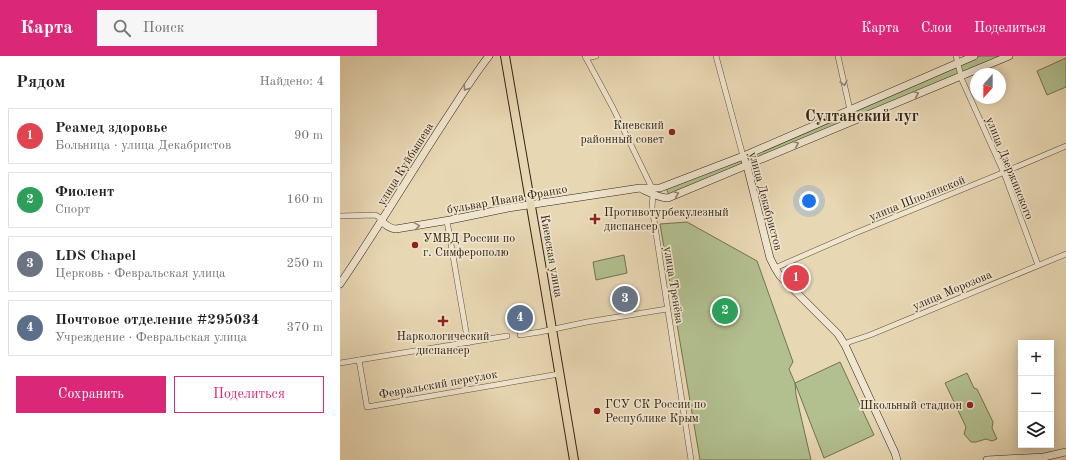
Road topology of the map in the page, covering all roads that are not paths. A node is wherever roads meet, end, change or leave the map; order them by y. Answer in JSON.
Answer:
{"nodes":[{"id":1,"x":489,"y":56,"type":"edge"},
{"id":2,"x":504,"y":56,"type":"edge"},
{"id":3,"x":596,"y":56,"type":"edge"},
{"id":4,"x":716,"y":56,"type":"edge"},
{"id":5,"x":838,"y":56,"type":"edge"},
{"id":6,"x":974,"y":56,"type":"edge"},
{"id":7,"x":1009,"y":56,"type":"edge"},
{"id":8,"x":586,"y":57,"type":"edge"},
{"id":9,"x":957,"y":59,"type":"edge"},
{"id":10,"x":961,"y":76,"type":"junction"},
{"id":11,"x":850,"y":110,"type":"junction"},
{"id":12,"x":1066,"y":146,"type":"edge"},
{"id":13,"x":743,"y":156,"type":"junction"},
{"id":14,"x":746,"y":165,"type":"junction"},
{"id":15,"x":1004,"y":173,"type":"junction"},
{"id":16,"x":653,"y":191,"type":"junction"},
{"id":17,"x":531,"y":205,"type":"junction"},
{"id":18,"x":340,"y":216,"type":"edge"},
{"id":19,"x":381,"y":221,"type":"junction"},
{"id":20,"x":447,"y":221,"type":"junction"},
{"id":21,"x":1066,"y":254,"type":"edge"},
{"id":22,"x":1038,"y":265,"type":"junction"},
{"id":23,"x":775,"y":268,"type":"junction"},
{"id":24,"x":340,"y":284,"type":"edge"},
{"id":25,"x":667,"y":309,"type":"junction"},
{"id":26,"x":552,"y":329,"type":"junction"},
{"id":27,"x":520,"y":335,"type":"dead end"},
{"id":28,"x":507,"y":336,"type":"dead end"},
{"id":29,"x":468,"y":343,"type":"junction"},
{"id":30,"x":845,"y":345,"type":"junction"},
{"id":31,"x":360,"y":360,"type":"junction"},
{"id":32,"x":340,"y":363,"type":"edge"},
{"id":33,"x":559,"y":374,"type":"junction"},
{"id":34,"x":1066,"y":452,"type":"edge"},
{"id":35,"x":574,"y":460,"type":"edge"},
{"id":36,"x":691,"y":460,"type":"edge"},
{"id":37,"x":897,"y":460,"type":"edge"},
{"id":38,"x":987,"y":460,"type":"edge"}],
"edges":[{"from":1,"to":19,"type":"street","name":"улица Куйбышева","one_way":true},
{"from":2,"to":17,"type":"main road","name":"Киевская улица"},
{"from":3,"to":8,"type":"street"},
{"from":4,"to":13,"type":"street","name":"улица Декабристов"},
{"from":5,"to":11,"type":"street","one_way":true},
{"from":6,"to":9,"type":"street"},
{"from":7,"to":10,"type":"street","name":"бульвар Ивана Франко"},
{"from":8,"to":16,"type":"street","name":"улица Тренёва"},
{"from":9,"to":10,"type":"street","name":"улица Дзержинского"},
{"from":9,"to":11,"type":"street"},
{"from":14,"to":10,"type":"street","name":"бульвар Ивана Франко","one_way":true},
{"from":10,"to":15,"type":"street","name":"улица Дзержинского"},
{"from":11,"to":13,"type":"street"},
{"from":12,"to":15,"type":"street","name":"улица Шполянской"},
{"from":13,"to":14,"type":"street","name":"улица Декабристов"},
{"from":13,"to":16,"type":"street"},
{"from":16,"to":14,"type":"street","name":"бульвар Ивана Франко","one_way":true},
{"from":14,"to":23,"type":"street","name":"улица Декабристов"},
{"from":15,"to":22,"type":"street","name":"улица Дзержинского"},
{"from":15,"to":23,"type":"street","name":"улица Шполянской"},
{"from":16,"to":17,"type":"street","name":"бульвар Ивана Франко"},
{"from":16,"to":25,"type":"street","name":"улица Тренёва"},
{"from":17,"to":20,"type":"street","name":"бульвар Ивана Франко"},
{"from":17,"to":26,"type":"main road","name":"Киевская улица"},
{"from":18,"to":19,"type":"street"},
{"from":19,"to":20,"type":"street","name":"бульвар Ивана Франко","one_way":true},
{"from":19,"to":24,"type":"street","name":"улица Куйбышева"},
{"from":20,"to":29,"type":"street"},
{"from":21,"to":22,"type":"street","name":"улица Морозова"},
{"from":22,"to":30,"type":"street","name":"улица Морозова"},
{"from":23,"to":30,"type":"street","name":"улица Декабристов"},
{"from":25,"to":26,"type":"street"},
{"from":25,"to":36,"type":"street","name":"улица Тренёва"},
{"from":26,"to":27,"type":"street"},
{"from":26,"to":33,"type":"main road","name":"Киевская улица"},
{"from":28,"to":29,"type":"street"},
{"from":29,"to":31,"type":"street"},
{"from":30,"to":37,"type":"street","name":"улица Декабристов"},
{"from":31,"to":32,"type":"street"},
{"from":31,"to":33,"type":"street","name":"Февральский переулок"},
{"from":33,"to":35,"type":"main road","name":"Киевская улица"},
{"from":34,"to":38,"type":"street"}]}
